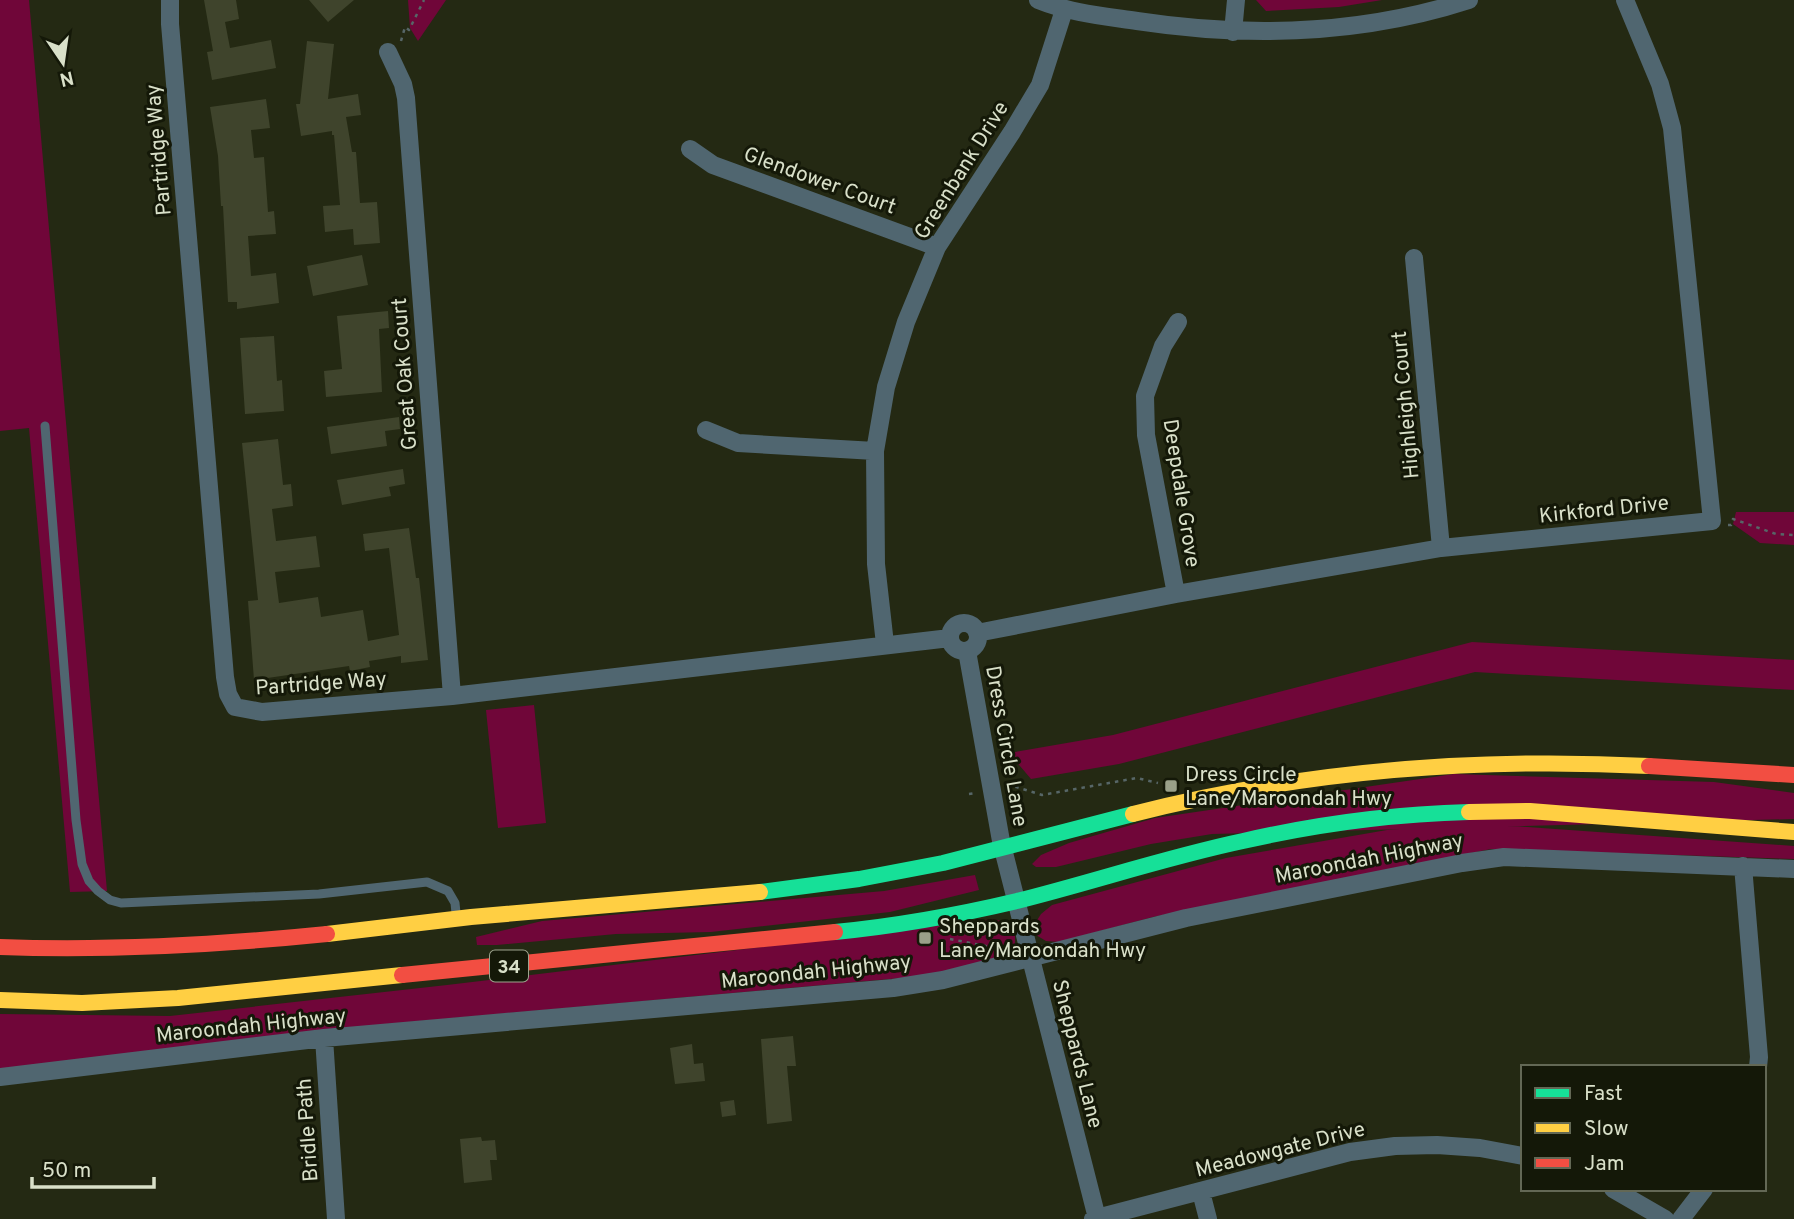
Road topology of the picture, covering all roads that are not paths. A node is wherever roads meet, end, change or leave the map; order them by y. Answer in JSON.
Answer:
{"nodes":[{"id":1,"x":170,"y":0,"type":"edge"},
{"id":2,"x":1038,"y":0,"type":"edge"},
{"id":3,"x":1236,"y":0,"type":"edge"},
{"id":4,"x":1469,"y":0,"type":"edge"},
{"id":5,"x":1625,"y":0,"type":"edge"},
{"id":6,"x":1064,"y":10,"type":"junction"},
{"id":7,"x":1233,"y":32,"type":"junction"},
{"id":8,"x":388,"y":52,"type":"road end"},
{"id":9,"x":690,"y":149,"type":"dead end"},
{"id":10,"x":937,"y":247,"type":"junction"},
{"id":11,"x":1414,"y":258,"type":"dead end"},
{"id":12,"x":1178,"y":322,"type":"dead end"},
{"id":13,"x":45,"y":426,"type":"dead end"},
{"id":14,"x":706,"y":430,"type":"dead end"},
{"id":15,"x":875,"y":451,"type":"junction"},
{"id":16,"x":1441,"y":548,"type":"junction"},
{"id":17,"x":1176,"y":594,"type":"junction"},
{"id":18,"x":977,"y":633,"type":"junction"},
{"id":19,"x":950,"y":638,"type":"junction"},
{"id":20,"x":885,"y":644,"type":"junction"},
{"id":21,"x":967,"y":651,"type":"junction"},
{"id":22,"x":452,"y":696,"type":"junction"},
{"id":23,"x":1794,"y":775,"type":"edge"},
{"id":24,"x":1794,"y":832,"type":"edge"},
{"id":25,"x":1003,"y":849,"type":"junction"},
{"id":26,"x":1743,"y":866,"type":"junction"},
{"id":27,"x":1794,"y":869,"type":"edge"},
{"id":28,"x":1016,"y":901,"type":"junction"},
{"id":29,"x":457,"y":925,"type":"junction"},
{"id":30,"x":0,"y":947,"type":"edge"},
{"id":31,"x":1030,"y":957,"type":"junction"},
{"id":32,"x":0,"y":1000,"type":"edge"},
{"id":33,"x":324,"y":1038,"type":"junction"},
{"id":34,"x":1758,"y":1065,"type":"edge"},
{"id":35,"x":0,"y":1077,"type":"edge"},
{"id":36,"x":1521,"y":1156,"type":"edge"},
{"id":37,"x":1616,"y":1191,"type":"edge"},
{"id":38,"x":1702,"y":1191,"type":"edge"},
{"id":39,"x":1201,"y":1192,"type":"junction"},
{"id":40,"x":1095,"y":1218,"type":"edge"},
{"id":41,"x":336,"y":1219,"type":"edge"},
{"id":42,"x":1208,"y":1219,"type":"edge"},
{"id":43,"x":1665,"y":1219,"type":"edge"},
{"id":44,"x":1681,"y":1219,"type":"edge"}],
"edges":[{"from":1,"to":22,"type":"street","name":"Partridge Way"},
{"from":2,"to":6,"type":"street"},
{"from":3,"to":7,"type":"street"},
{"from":4,"to":7,"type":"street"},
{"from":5,"to":16,"type":"street","name":"Kirkford Drive"},
{"from":6,"to":7,"type":"street"},
{"from":6,"to":10,"type":"street","name":"Greenbank Drive"},
{"from":8,"to":22,"type":"street","name":"Great Oak Court"},
{"from":9,"to":10,"type":"street","name":"Glendower Court"},
{"from":10,"to":15,"type":"street","name":"Greenbank Drive"},
{"from":11,"to":16,"type":"street","name":"Highleigh Court"},
{"from":12,"to":17,"type":"street","name":"Deepdale Grove"},
{"from":13,"to":29,"type":"lane"},
{"from":14,"to":15,"type":"street"},
{"from":15,"to":20,"type":"street","name":"Greenbank Drive"},
{"from":16,"to":17,"type":"street","name":"Kirkford Drive"},
{"from":17,"to":18,"type":"street","name":"Kirkford Drive"},
{"from":18,"to":19,"type":"street"},
{"from":18,"to":21,"type":"street"},
{"from":19,"to":20,"type":"street","name":"Partridge Way"},
{"from":19,"to":21,"type":"street"},
{"from":20,"to":22,"type":"street","name":"Partridge Way"},
{"from":21,"to":25,"type":"street","name":"Dress Circle Lane"},
{"from":23,"to":25,"type":"highway"},
{"from":24,"to":28,"type":"highway","name":"Maroondah Highway","number":"34"},
{"from":25,"to":28,"type":"street","name":"Dress Circle Lane"},
{"from":25,"to":29,"type":"highway"},
{"from":26,"to":27,"type":"street","name":"Maroondah Highway"},
{"from":26,"to":31,"type":"street","name":"Maroondah Highway"},
{"from":26,"to":34,"type":"street"},
{"from":28,"to":31,"type":"street","name":"Sheppards Lane"},
{"from":28,"to":32,"type":"highway","name":"Maroondah Highway","number":"34"},
{"from":29,"to":30,"type":"highway"},
{"from":31,"to":33,"type":"street","name":"Maroondah Highway"},
{"from":31,"to":40,"type":"street","name":"Sheppards Lane"},
{"from":33,"to":35,"type":"street","name":"Maroondah Highway"},
{"from":33,"to":41,"type":"street","name":"Bridle Path"},
{"from":36,"to":39,"type":"street","name":"Meadowgate Drive"},
{"from":37,"to":43,"type":"street"},
{"from":38,"to":44,"type":"street"},
{"from":39,"to":40,"type":"street","name":"Meadowgate Drive"},
{"from":39,"to":42,"type":"street"}]}
